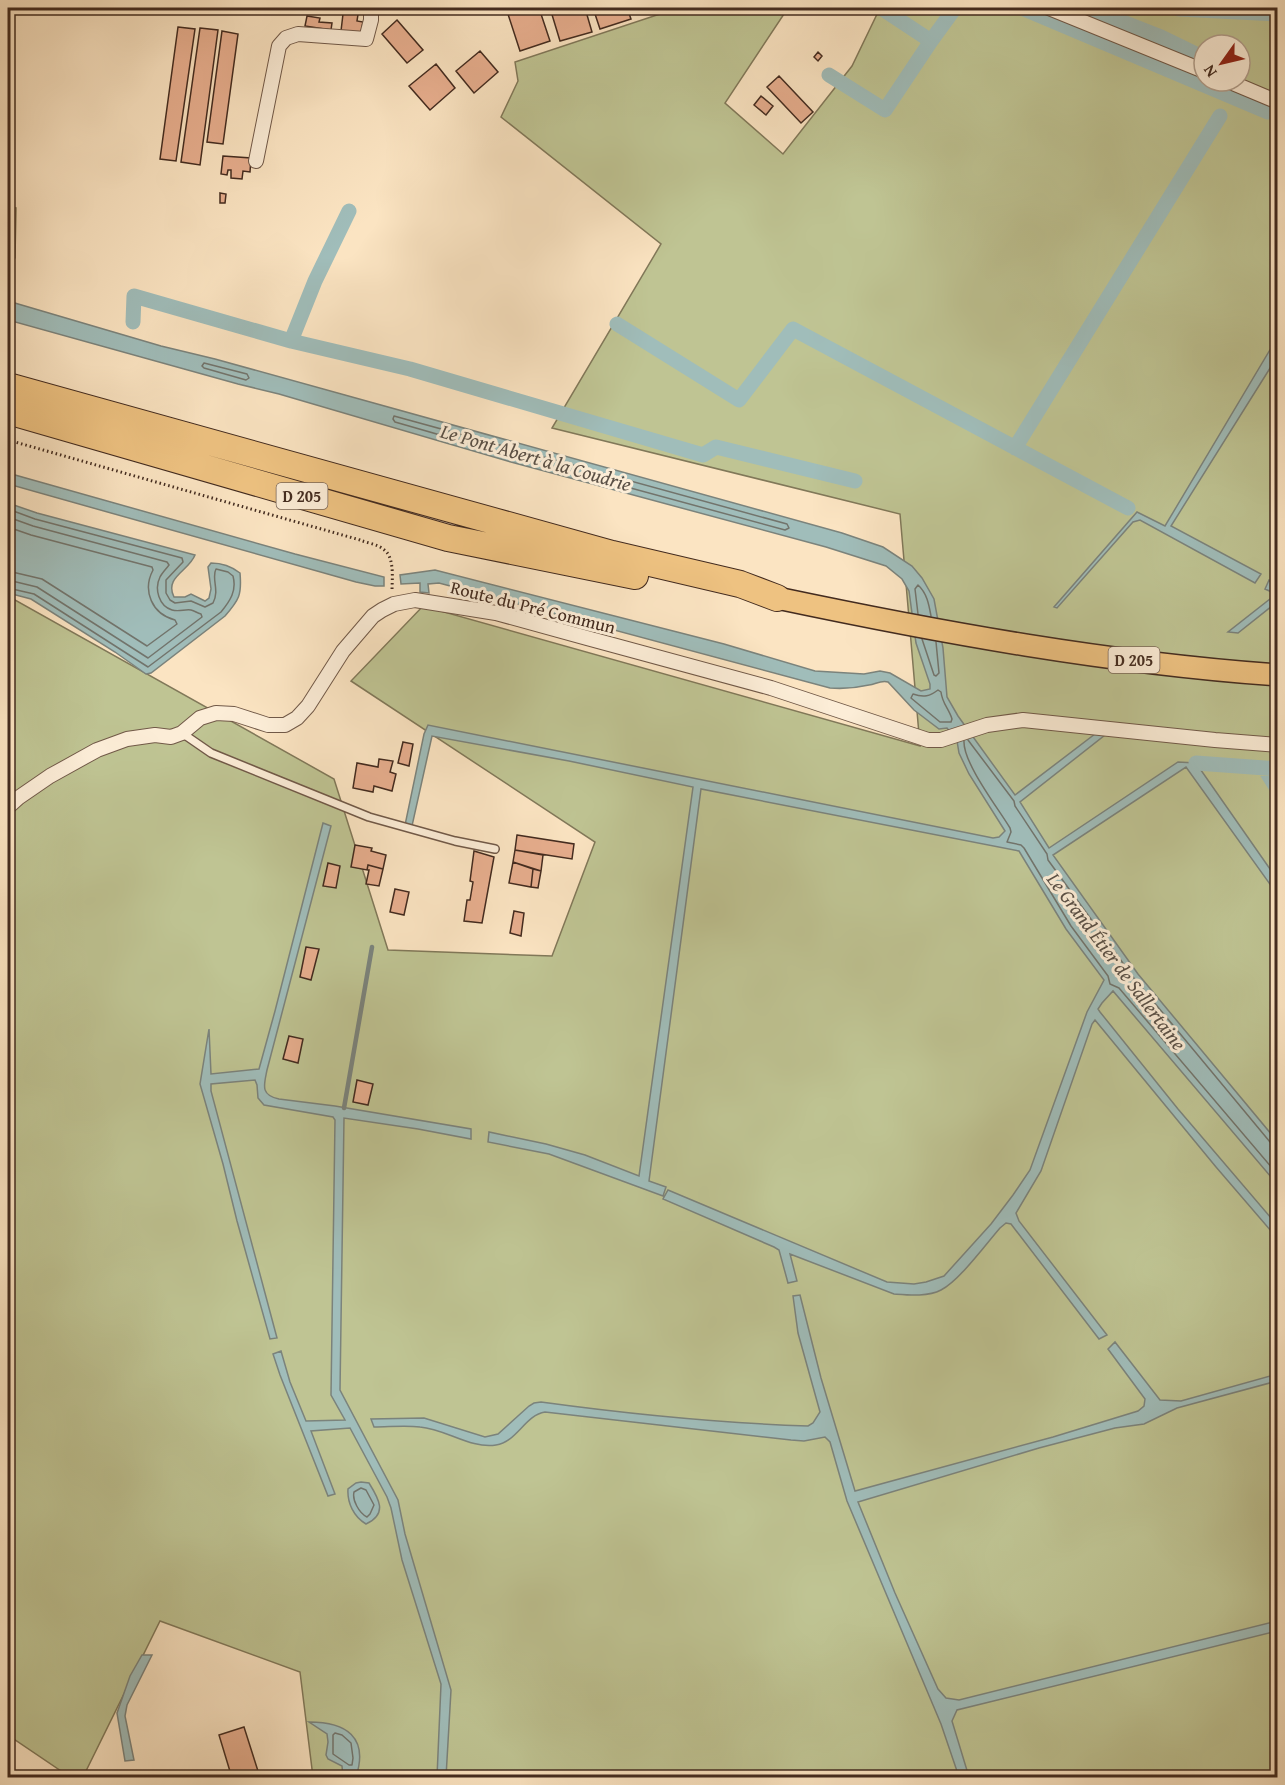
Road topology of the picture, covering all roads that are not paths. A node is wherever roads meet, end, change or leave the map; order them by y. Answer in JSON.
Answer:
{"nodes":[{"id":1,"x":371,"y":8,"type":"edge"},
{"id":2,"x":1049,"y":8,"type":"edge"},
{"id":3,"x":1192,"y":66,"type":"edge"},
{"id":4,"x":1252,"y":91,"type":"edge"},
{"id":5,"x":1278,"y":102,"type":"edge"},
{"id":6,"x":256,"y":161,"type":"dead end"},
{"id":7,"x":8,"y":386,"type":"edge"},
{"id":8,"x":8,"y":411,"type":"edge"},
{"id":9,"x":777,"y":598,"type":"junction"},
{"id":10,"x":1278,"y":675,"type":"edge"},
{"id":11,"x":182,"y":733,"type":"junction"},
{"id":12,"x":1278,"y":745,"type":"edge"},
{"id":13,"x":8,"y":807,"type":"edge"},
{"id":14,"x":495,"y":849,"type":"dead end"}],
"edges":[{"from":1,"to":6,"type":"street"},
{"from":2,"to":3,"type":"street"},
{"from":4,"to":5,"type":"street"},
{"from":7,"to":9,"type":"highway","number":"D 205"},
{"from":8,"to":9,"type":"highway","number":"D 205"},
{"from":9,"to":10,"type":"main road","number":"D 205"},
{"from":11,"to":12,"type":"street","name":"Route du Pré Commun"},
{"from":11,"to":13,"type":"street"},
{"from":11,"to":14,"type":"lane"}]}
